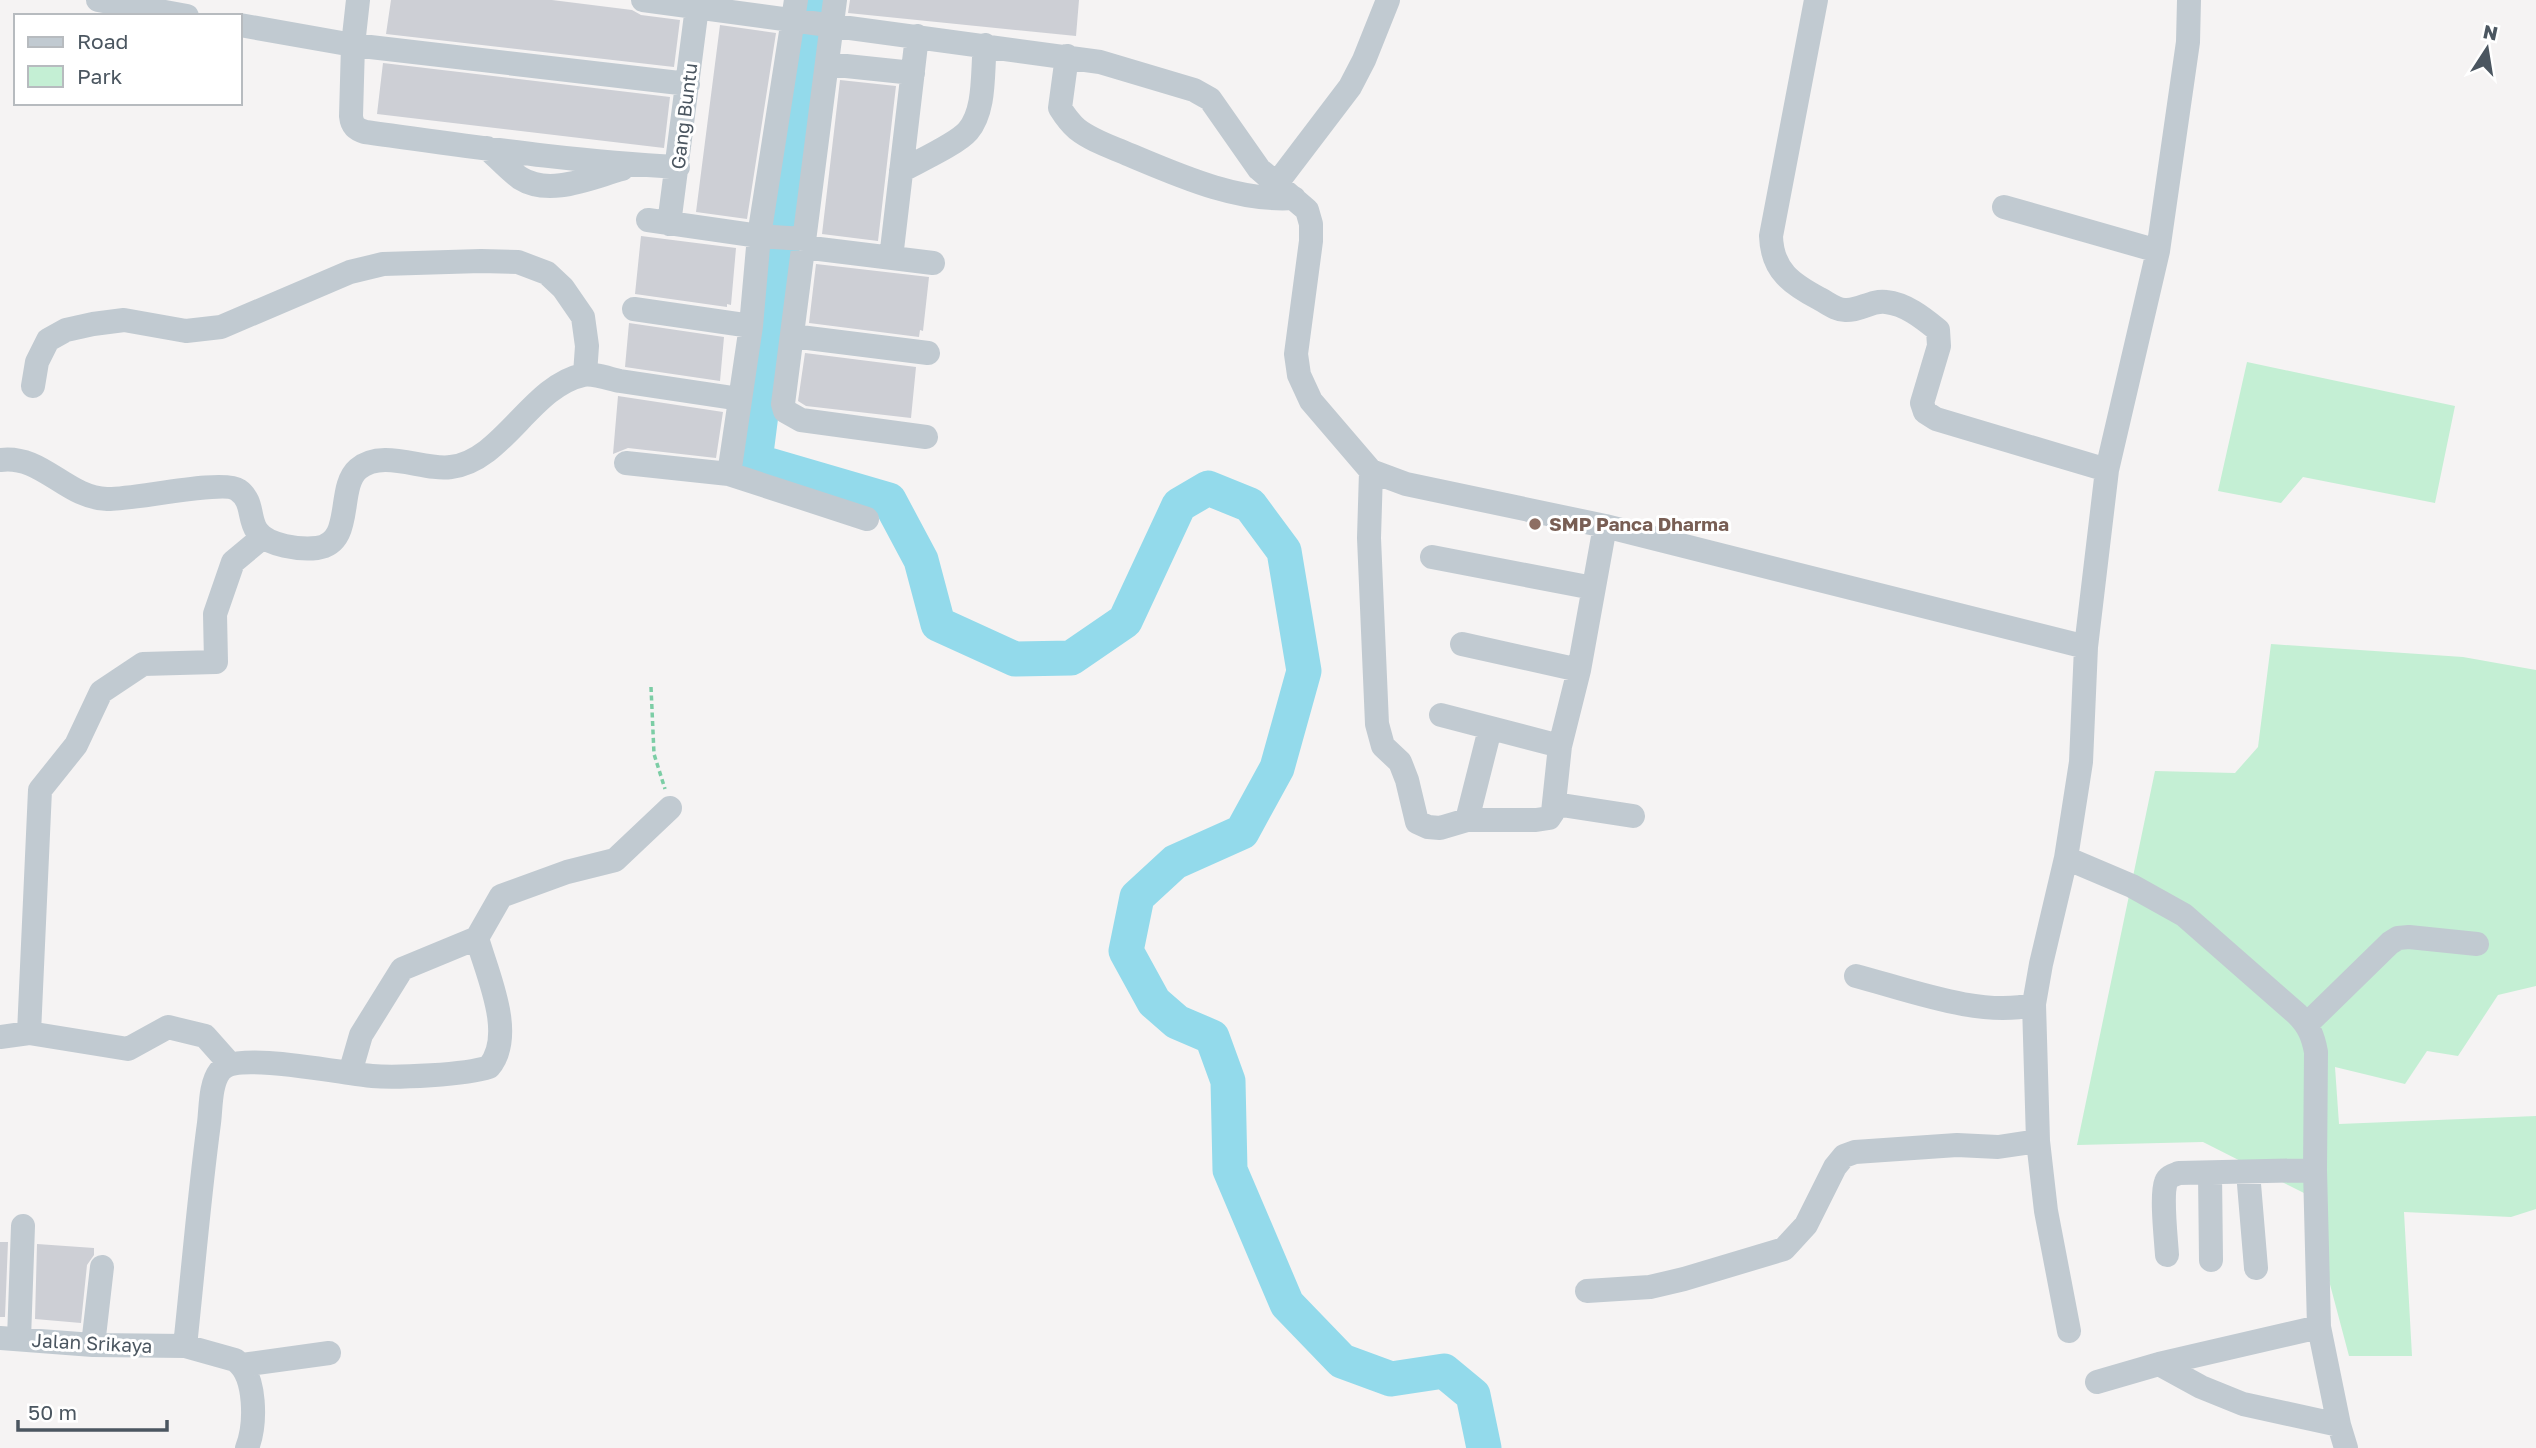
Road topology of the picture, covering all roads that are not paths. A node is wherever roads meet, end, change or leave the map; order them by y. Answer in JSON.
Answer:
{"nodes":[{"id":1,"x":97,"y":0,"type":"edge"},
{"id":2,"x":358,"y":0,"type":"edge"},
{"id":3,"x":643,"y":0,"type":"edge"},
{"id":4,"x":835,"y":0,"type":"edge"},
{"id":5,"x":1388,"y":0,"type":"edge"},
{"id":6,"x":1816,"y":0,"type":"edge"},
{"id":7,"x":2189,"y":0,"type":"edge"},
{"id":8,"x":697,"y":8,"type":"junction"},
{"id":9,"x":795,"y":11,"type":"edge"},
{"id":10,"x":176,"y":14,"type":"edge"},
{"id":11,"x":242,"y":25,"type":"edge"},
{"id":12,"x":832,"y":25,"type":"junction"},
{"id":13,"x":918,"y":36,"type":"junction"},
{"id":14,"x":353,"y":45,"type":"junction"},
{"id":15,"x":985,"y":45,"type":"junction"},
{"id":16,"x":1067,"y":56,"type":"junction"},
{"id":17,"x":827,"y":64,"type":"junction"},
{"id":18,"x":913,"y":73,"type":"junction"},
{"id":19,"x":688,"y":84,"type":"junction"},
{"id":20,"x":678,"y":167,"type":"junction"},
{"id":21,"x":901,"y":172,"type":"junction"},
{"id":22,"x":1286,"y":190,"type":"junction"},
{"id":23,"x":2004,"y":207,"type":"dead end"},
{"id":24,"x":766,"y":237,"type":"junction"},
{"id":25,"x":803,"y":242,"type":"junction"},
{"id":26,"x":2158,"y":251,"type":"junction"},
{"id":27,"x":891,"y":258,"type":"junction"},
{"id":28,"x":933,"y":263,"type":"dead end"},
{"id":29,"x":634,"y":309,"type":"dead end"},
{"id":30,"x":751,"y":326,"type":"junction"},
{"id":31,"x":792,"y":335,"type":"junction"},
{"id":32,"x":928,"y":353,"type":"dead end"},
{"id":33,"x":585,"y":374,"type":"junction"},
{"id":34,"x":33,"y":386,"type":"dead end"},
{"id":35,"x":740,"y":399,"type":"junction"},
{"id":36,"x":926,"y":437,"type":"dead end"},
{"id":37,"x":0,"y":460,"type":"edge"},
{"id":38,"x":626,"y":463,"type":"dead end"},
{"id":39,"x":2107,"y":470,"type":"junction"},
{"id":40,"x":1371,"y":471,"type":"junction"},
{"id":41,"x":729,"y":474,"type":"junction"},
{"id":42,"x":867,"y":519,"type":"dead end"},
{"id":43,"x":1605,"y":526,"type":"junction"},
{"id":44,"x":263,"y":537,"type":"junction"},
{"id":45,"x":1432,"y":557,"type":"dead end"},
{"id":46,"x":1593,"y":588,"type":"junction"},
{"id":47,"x":1462,"y":644,"type":"dead end"},
{"id":48,"x":2086,"y":647,"type":"junction"},
{"id":49,"x":1578,"y":670,"type":"junction"},
{"id":50,"x":1441,"y":715,"type":"dead end"},
{"id":51,"x":1490,"y":729,"type":"junction"},
{"id":52,"x":1560,"y":746,"type":"junction"},
{"id":53,"x":1555,"y":804,"type":"junction"},
{"id":54,"x":670,"y":808,"type":"road end"},
{"id":55,"x":1633,"y":817,"type":"dead end"},
{"id":56,"x":1467,"y":820,"type":"junction"},
{"id":57,"x":2066,"y":858,"type":"junction"},
{"id":58,"x":477,"y":938,"type":"junction"},
{"id":59,"x":2477,"y":944,"type":"dead end"},
{"id":60,"x":1856,"y":976,"type":"dead end"},
{"id":61,"x":2034,"y":1004,"type":"junction"},
{"id":62,"x":2307,"y":1024,"type":"junction"},
{"id":63,"x":29,"y":1033,"type":"junction"},
{"id":64,"x":0,"y":1037,"type":"edge"},
{"id":65,"x":229,"y":1063,"type":"junction"},
{"id":66,"x":350,"y":1073,"type":"junction"},
{"id":67,"x":2038,"y":1141,"type":"junction"},
{"id":68,"x":2315,"y":1170,"type":"junction"},
{"id":69,"x":2210,"y":1172,"type":"junction"},
{"id":70,"x":2248,"y":1172,"type":"junction"},
{"id":71,"x":23,"y":1226,"type":"dead end"},
{"id":72,"x":2167,"y":1255,"type":"dead end"},
{"id":73,"x":2211,"y":1260,"type":"dead end"},
{"id":74,"x":102,"y":1267,"type":"dead end"},
{"id":75,"x":2256,"y":1268,"type":"dead end"},
{"id":76,"x":1587,"y":1291,"type":"dead end"},
{"id":77,"x":2319,"y":1327,"type":"junction"},
{"id":78,"x":2068,"y":1331,"type":"dead end"},
{"id":79,"x":9,"y":1339,"type":"edge"},
{"id":80,"x":93,"y":1345,"type":"junction"},
{"id":81,"x":185,"y":1346,"type":"junction"},
{"id":82,"x":328,"y":1353,"type":"dead end"},
{"id":83,"x":2159,"y":1364,"type":"junction"},
{"id":84,"x":242,"y":1365,"type":"junction"},
{"id":85,"x":2097,"y":1382,"type":"dead end"},
{"id":86,"x":2343,"y":1437,"type":"edge"},
{"id":87,"x":247,"y":1448,"type":"edge"}],
"edges":[{"from":1,"to":10,"type":"street"},
{"from":2,"to":14,"type":"street"},
{"from":3,"to":8,"type":"street"},
{"from":4,"to":12,"type":"street"},
{"from":5,"to":22,"type":"street"},
{"from":6,"to":39,"type":"street"},
{"from":7,"to":26,"type":"street"},
{"from":8,"to":9,"type":"street"},
{"from":8,"to":19,"type":"street","name":"Gang Buntu"},
{"from":9,"to":12,"type":"street"},
{"from":9,"to":24,"type":"street"},
{"from":11,"to":14,"type":"street"},
{"from":12,"to":13,"type":"street"},
{"from":12,"to":17,"type":"street"},
{"from":13,"to":15,"type":"street"},
{"from":13,"to":18,"type":"street"},
{"from":14,"to":19,"type":"street"},
{"from":14,"to":20,"type":"street"},
{"from":15,"to":16,"type":"street"},
{"from":15,"to":21,"type":"street"},
{"from":16,"to":22,"type":"street"},
{"from":16,"to":22,"type":"street"},
{"from":17,"to":18,"type":"street"},
{"from":17,"to":25,"type":"street"},
{"from":18,"to":21,"type":"street"},
{"from":19,"to":20,"type":"street","name":"Gang Buntu"},
{"from":20,"to":24,"type":"street","name":"Gang Buntu"},
{"from":21,"to":27,"type":"street"},
{"from":22,"to":40,"type":"street"},
{"from":23,"to":26,"type":"street"},
{"from":24,"to":25,"type":"street"},
{"from":24,"to":30,"type":"street"},
{"from":25,"to":27,"type":"street"},
{"from":25,"to":31,"type":"street"},
{"from":26,"to":39,"type":"street"},
{"from":27,"to":28,"type":"street"},
{"from":29,"to":30,"type":"street"},
{"from":30,"to":35,"type":"street"},
{"from":31,"to":32,"type":"street"},
{"from":31,"to":36,"type":"street"},
{"from":33,"to":34,"type":"street"},
{"from":33,"to":35,"type":"street"},
{"from":33,"to":44,"type":"street"},
{"from":35,"to":41,"type":"street"},
{"from":37,"to":44,"type":"street"},
{"from":38,"to":41,"type":"street"},
{"from":39,"to":48,"type":"street"},
{"from":40,"to":43,"type":"street"},
{"from":40,"to":56,"type":"street"},
{"from":41,"to":42,"type":"street"},
{"from":43,"to":46,"type":"street"},
{"from":43,"to":48,"type":"street"},
{"from":44,"to":63,"type":"street"},
{"from":45,"to":46,"type":"street"},
{"from":46,"to":49,"type":"street"},
{"from":47,"to":49,"type":"street"},
{"from":48,"to":57,"type":"street"},
{"from":49,"to":52,"type":"street"},
{"from":50,"to":51,"type":"street"},
{"from":51,"to":52,"type":"street"},
{"from":51,"to":56,"type":"street"},
{"from":52,"to":53,"type":"street"},
{"from":53,"to":55,"type":"street"},
{"from":53,"to":56,"type":"street"},
{"from":54,"to":58,"type":"street"},
{"from":57,"to":61,"type":"street"},
{"from":57,"to":62,"type":"street"},
{"from":58,"to":66,"type":"street"},
{"from":58,"to":66,"type":"street"},
{"from":59,"to":62,"type":"street"},
{"from":60,"to":61,"type":"street"},
{"from":61,"to":67,"type":"street"},
{"from":62,"to":68,"type":"street"},
{"from":63,"to":64,"type":"street"},
{"from":63,"to":65,"type":"street"},
{"from":65,"to":66,"type":"street"},
{"from":65,"to":81,"type":"street"},
{"from":67,"to":76,"type":"street"},
{"from":67,"to":78,"type":"street"},
{"from":68,"to":70,"type":"street"},
{"from":68,"to":77,"type":"street"},
{"from":69,"to":70,"type":"street"},
{"from":69,"to":72,"type":"street"},
{"from":69,"to":73,"type":"street"},
{"from":70,"to":75,"type":"street"},
{"from":71,"to":79,"type":"street"},
{"from":74,"to":80,"type":"street"},
{"from":77,"to":83,"type":"street"},
{"from":77,"to":86,"type":"street"},
{"from":79,"to":80,"type":"street","name":"Jalan Srikaya"},
{"from":80,"to":81,"type":"street","name":"Jalan Srikaya"},
{"from":81,"to":84,"type":"street","name":"Jalan Srikaya"},
{"from":82,"to":84,"type":"street"},
{"from":83,"to":85,"type":"street"},
{"from":83,"to":86,"type":"street"},
{"from":84,"to":87,"type":"street"}]}
